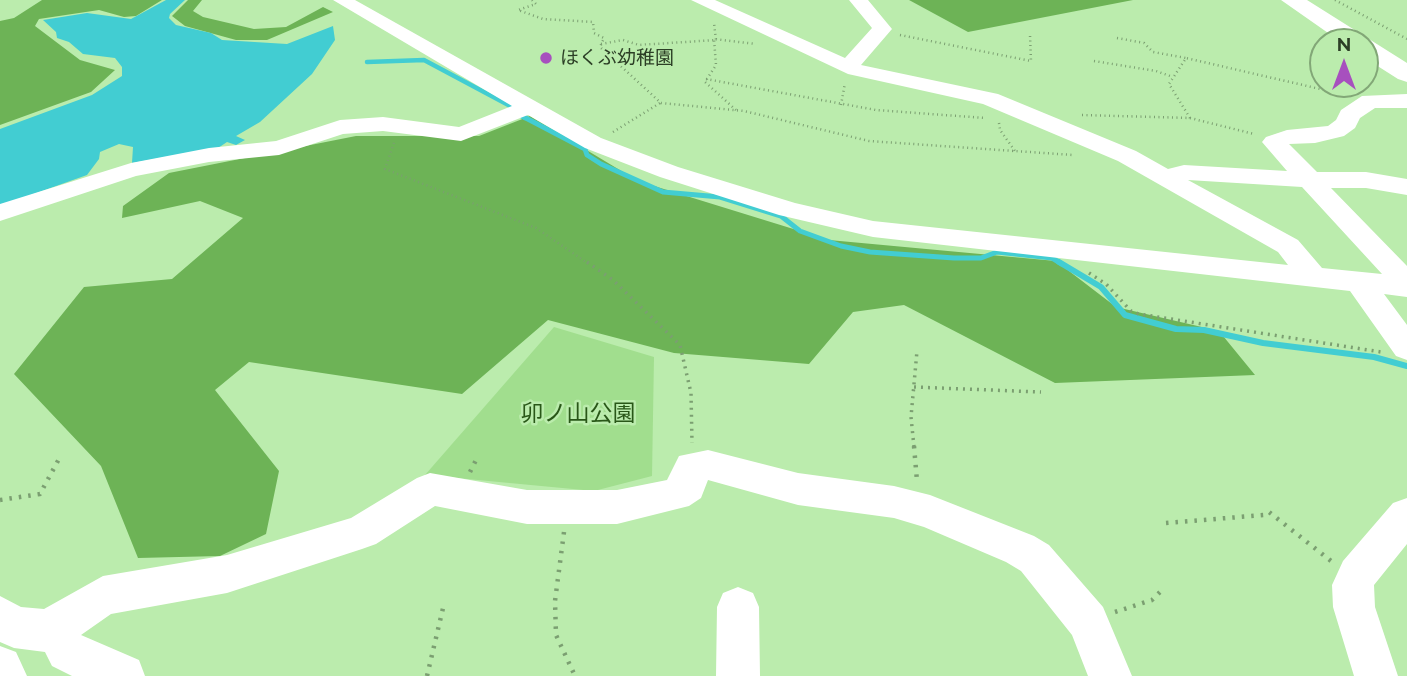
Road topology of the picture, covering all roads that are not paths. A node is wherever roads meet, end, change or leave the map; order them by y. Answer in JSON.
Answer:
{"nodes":[{"id":1,"x":342,"y":0,"type":"edge"},
{"id":2,"x":700,"y":0,"type":"edge"},
{"id":3,"x":858,"y":0,"type":"edge"},
{"id":4,"x":1292,"y":0,"type":"edge"},
{"id":5,"x":1335,"y":28,"type":"edge"},
{"id":6,"x":1379,"y":56,"type":"edge"},
{"id":7,"x":848,"y":67,"type":"junction"},
{"id":8,"x":1407,"y":74,"type":"edge"},
{"id":9,"x":1407,"y":101,"type":"edge"},
{"id":10,"x":528,"y":107,"type":"junction"},
{"id":11,"x":1168,"y":177,"type":"junction"},
{"id":12,"x":1311,"y":180,"type":"junction"},
{"id":13,"x":1407,"y":187,"type":"edge"},
{"id":14,"x":0,"y":214,"type":"edge"},
{"id":15,"x":1314,"y":278,"type":"junction"},
{"id":16,"x":1359,"y":282,"type":"junction"},
{"id":17,"x":1407,"y":287,"type":"edge"},
{"id":18,"x":1400,"y":351,"type":"edge"},
{"id":19,"x":1407,"y":515,"type":"edge"},
{"id":20,"x":738,"y":607,"type":"dead end"},
{"id":21,"x":0,"y":617,"type":"edge"},
{"id":22,"x":67,"y":651,"type":"dead end"},
{"id":23,"x":0,"y":668,"type":"edge"},
{"id":24,"x":5,"y":676,"type":"edge"},
{"id":25,"x":123,"y":676,"type":"edge"},
{"id":26,"x":738,"y":676,"type":"edge"},
{"id":27,"x":1110,"y":676,"type":"edge"},
{"id":28,"x":1376,"y":676,"type":"edge"}],
"edges":[{"from":1,"to":10,"type":"street"},
{"from":2,"to":7,"type":"street"},
{"from":3,"to":7,"type":"street"},
{"from":4,"to":5,"type":"main road"},
{"from":6,"to":8,"type":"main road"},
{"from":7,"to":11,"type":"street"},
{"from":9,"to":12,"type":"street"},
{"from":10,"to":14,"type":"street"},
{"from":10,"to":15,"type":"street"},
{"from":11,"to":12,"type":"street"},
{"from":11,"to":15,"type":"street"},
{"from":12,"to":13,"type":"street"},
{"from":12,"to":17,"type":"street"},
{"from":15,"to":16,"type":"street"},
{"from":16,"to":17,"type":"street"},
{"from":16,"to":18,"type":"street"},
{"from":19,"to":28,"type":"street"},
{"from":20,"to":26,"type":"street"},
{"from":21,"to":27,"type":"street"},
{"from":22,"to":25,"type":"street"},
{"from":23,"to":24,"type":"street"}]}
